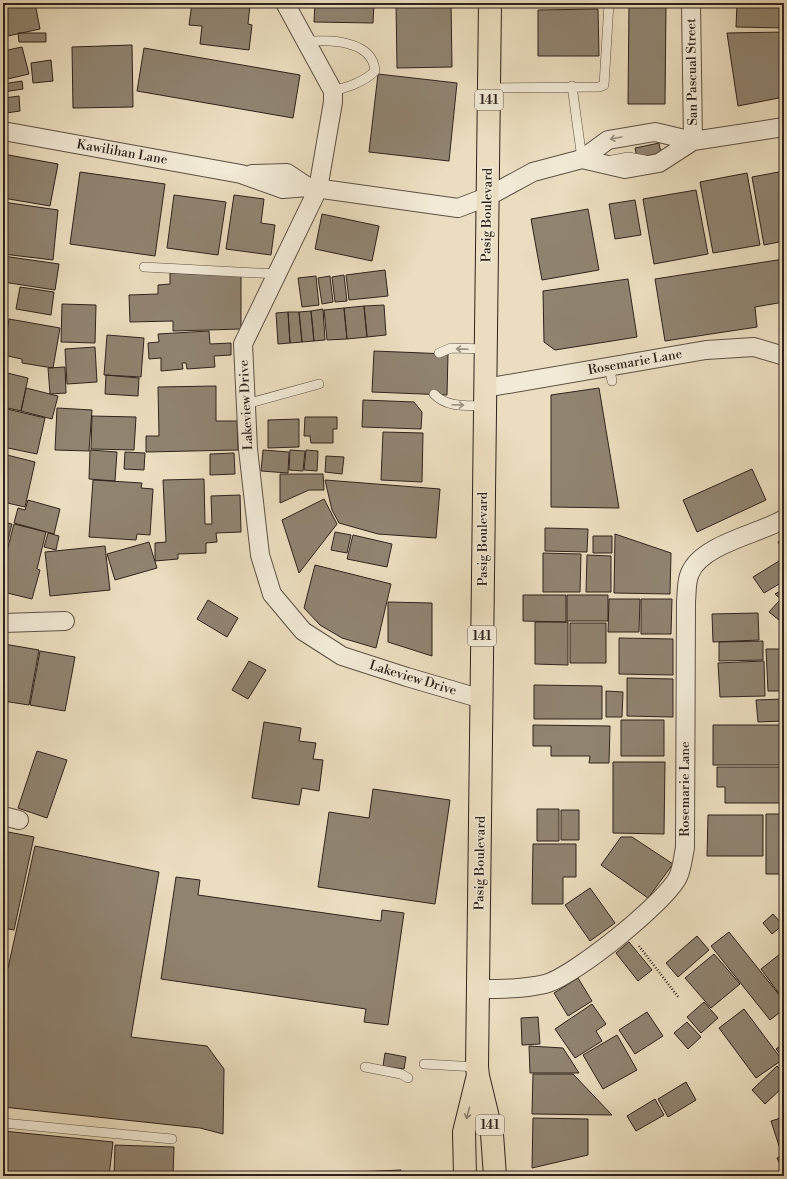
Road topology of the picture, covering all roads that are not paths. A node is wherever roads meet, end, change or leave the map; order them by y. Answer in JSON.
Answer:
{"nodes":[{"id":1,"x":285,"y":3,"type":"edge"},
{"id":2,"x":490,"y":3,"type":"edge"},
{"id":3,"x":609,"y":3,"type":"edge"},
{"id":4,"x":691,"y":3,"type":"edge"},
{"id":5,"x":305,"y":42,"type":"junction"},
{"id":6,"x":572,"y":86,"type":"junction"},
{"id":7,"x":490,"y":88,"type":"junction"},
{"id":8,"x":333,"y":91,"type":"junction"},
{"id":9,"x":784,"y":127,"type":"edge"},
{"id":10,"x":3,"y":131,"type":"edge"},
{"id":11,"x":693,"y":141,"type":"junction"},
{"id":12,"x":588,"y":161,"type":"junction"},
{"id":13,"x":313,"y":188,"type":"junction"},
{"id":14,"x":487,"y":197,"type":"junction"},
{"id":15,"x":144,"y":267,"type":"dead end"},
{"id":16,"x":277,"y":274,"type":"junction"},
{"id":17,"x":485,"y":349,"type":"junction"},
{"id":18,"x":439,"y":353,"type":"dead end"},
{"id":19,"x":784,"y":356,"type":"edge"},
{"id":20,"x":319,"y":384,"type":"dead end"},
{"id":21,"x":434,"y":394,"type":"dead end"},
{"id":22,"x":485,"y":397,"type":"junction"},
{"id":23,"x":246,"y":404,"type":"junction"},
{"id":24,"x":784,"y":519,"type":"edge"},
{"id":25,"x":65,"y":621,"type":"dead end"},
{"id":26,"x":3,"y":623,"type":"edge"},
{"id":27,"x":482,"y":699,"type":"junction"},
{"id":28,"x":478,"y":989,"type":"junction"},
{"id":29,"x":424,"y":1064,"type":"dead end"},
{"id":30,"x":365,"y":1067,"type":"dead end"},
{"id":31,"x":478,"y":1071,"type":"junction"},
{"id":32,"x":408,"y":1078,"type":"dead end"},
{"id":33,"x":3,"y":1123,"type":"edge"},
{"id":34,"x":172,"y":1139,"type":"dead end"},
{"id":35,"x":465,"y":1176,"type":"edge"},
{"id":36,"x":495,"y":1176,"type":"edge"}],
"edges":[{"from":1,"to":5,"type":"street"},
{"from":2,"to":7,"type":"main road","name":"Pasig Boulevard","number":"141"},
{"from":3,"to":6,"type":"lane"},
{"from":4,"to":11,"type":"street","name":"San Pascual Street"},
{"from":5,"to":8,"type":"street"},
{"from":5,"to":8,"type":"lane"},
{"from":6,"to":7,"type":"lane"},
{"from":6,"to":12,"type":"lane"},
{"from":7,"to":14,"type":"main road","name":"Pasig Boulevard","number":"141"},
{"from":8,"to":13,"type":"street","name":"Lakeview Drive"},
{"from":9,"to":11,"type":"street"},
{"from":10,"to":13,"type":"street","name":"Kawilihan Lane"},
{"from":11,"to":12,"type":"street"},
{"from":11,"to":12,"type":"street","one_way":true},
{"from":12,"to":14,"type":"street","name":"Kawilihan Lane"},
{"from":13,"to":14,"type":"street","name":"Kawilihan Lane"},
{"from":13,"to":16,"type":"street","name":"Lakeview Drive"},
{"from":14,"to":17,"type":"main road","name":"Pasig Boulevard","number":"141"},
{"from":15,"to":16,"type":"lane"},
{"from":16,"to":23,"type":"street","name":"Lakeview Drive"},
{"from":17,"to":18,"type":"lane","one_way":true},
{"from":17,"to":22,"type":"main road","name":"Pasig Boulevard","number":"141"},
{"from":19,"to":22,"type":"street","name":"Rosemarie Lane"},
{"from":20,"to":23,"type":"lane"},
{"from":21,"to":22,"type":"lane","one_way":true},
{"from":22,"to":27,"type":"main road","name":"Pasig Boulevard","number":"141"},
{"from":23,"to":27,"type":"street","name":"Lakeview Drive"},
{"from":24,"to":28,"type":"street","name":"Rosemarie Lane"},
{"from":25,"to":26,"type":"street"},
{"from":27,"to":28,"type":"main road","name":"Pasig Boulevard","number":"141"},
{"from":28,"to":31,"type":"main road","name":"Pasig Boulevard","number":"141"},
{"from":29,"to":31,"type":"lane"},
{"from":30,"to":32,"type":"lane"},
{"from":31,"to":35,"type":"main road","name":"Pasig Boulevard","number":"141","one_way":true},
{"from":31,"to":36,"type":"main road","name":"Pasig Boulevard","number":"141"},
{"from":33,"to":34,"type":"lane"}]}
